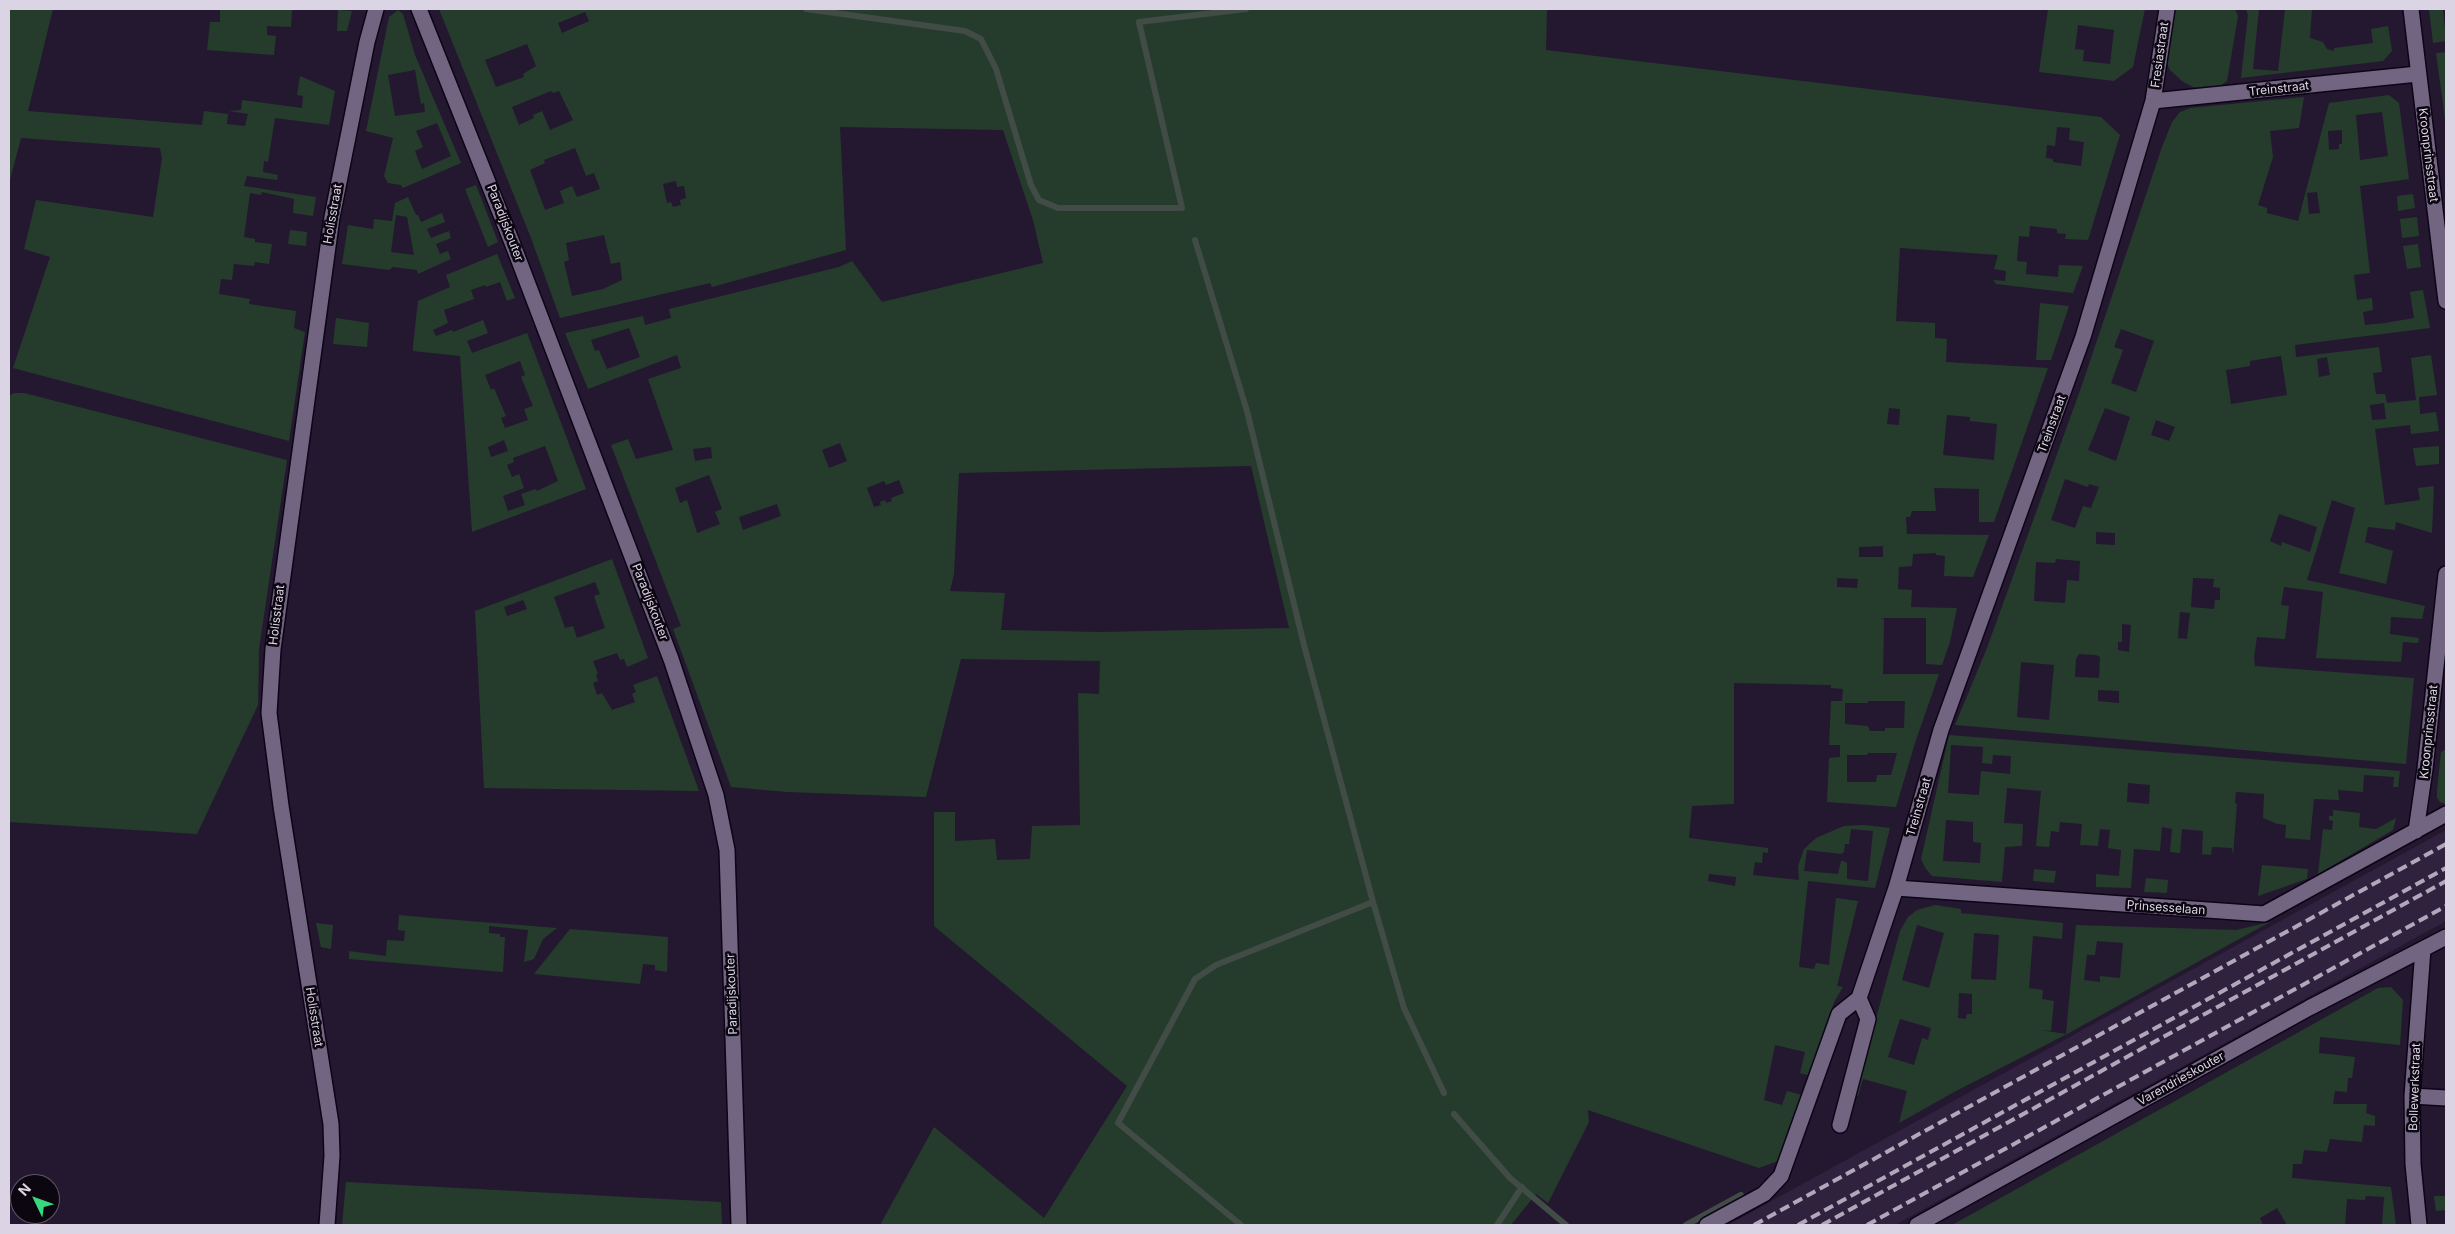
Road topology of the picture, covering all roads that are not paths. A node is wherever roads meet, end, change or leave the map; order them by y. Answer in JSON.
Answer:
{"nodes":[{"id":1,"x":376,"y":9,"type":"edge"},
{"id":2,"x":418,"y":9,"type":"edge"},
{"id":3,"x":2166,"y":9,"type":"edge"},
{"id":4,"x":2411,"y":9,"type":"edge"},
{"id":5,"x":2418,"y":74,"type":"junction"},
{"id":6,"x":2153,"y":101,"type":"junction"},
{"id":7,"x":2446,"y":301,"type":"edge"},
{"id":8,"x":2446,"y":574,"type":"edge"},
{"id":9,"x":2446,"y":814,"type":"edge"},
{"id":10,"x":2416,"y":831,"type":"junction"},
{"id":11,"x":1896,"y":888,"type":"junction"},
{"id":12,"x":2446,"y":937,"type":"edge"},
{"id":13,"x":2423,"y":949,"type":"junction"},
{"id":14,"x":1859,"y":998,"type":"junction"},
{"id":15,"x":2412,"y":1096,"type":"junction"},
{"id":16,"x":2446,"y":1098,"type":"edge"},
{"id":17,"x":1840,"y":1125,"type":"dead end"},
{"id":18,"x":327,"y":1225,"type":"edge"},
{"id":19,"x":739,"y":1225,"type":"edge"},
{"id":20,"x":1707,"y":1225,"type":"edge"},
{"id":21,"x":1917,"y":1225,"type":"edge"},
{"id":22,"x":2419,"y":1225,"type":"edge"}],
"edges":[{"from":1,"to":18,"type":"street","name":"Holisstraat"},
{"from":2,"to":19,"type":"street","name":"Paradijskouter"},
{"from":3,"to":6,"type":"street","name":"Fresiastraat"},
{"from":4,"to":5,"type":"street","name":"Kroonprinsstraat"},
{"from":5,"to":6,"type":"street","name":"Treinstraat"},
{"from":5,"to":7,"type":"street","name":"Kroonprinsstraat"},
{"from":6,"to":11,"type":"street","name":"Treinstraat"},
{"from":8,"to":10,"type":"street","name":"Kroonprinsstraat"},
{"from":9,"to":10,"type":"street","name":"Prinsesselaan"},
{"from":10,"to":11,"type":"street","name":"Prinsesselaan"},
{"from":11,"to":14,"type":"street","name":"Treinstraat"},
{"from":12,"to":13,"type":"street","name":"Varendrieskouter"},
{"from":13,"to":15,"type":"street","name":"Bollewerkstraat"},
{"from":13,"to":21,"type":"street","name":"Varendrieskouter"},
{"from":14,"to":17,"type":"street"},
{"from":14,"to":20,"type":"street"},
{"from":15,"to":16,"type":"street"},
{"from":15,"to":22,"type":"street","name":"Bollewerkstraat"}]}
